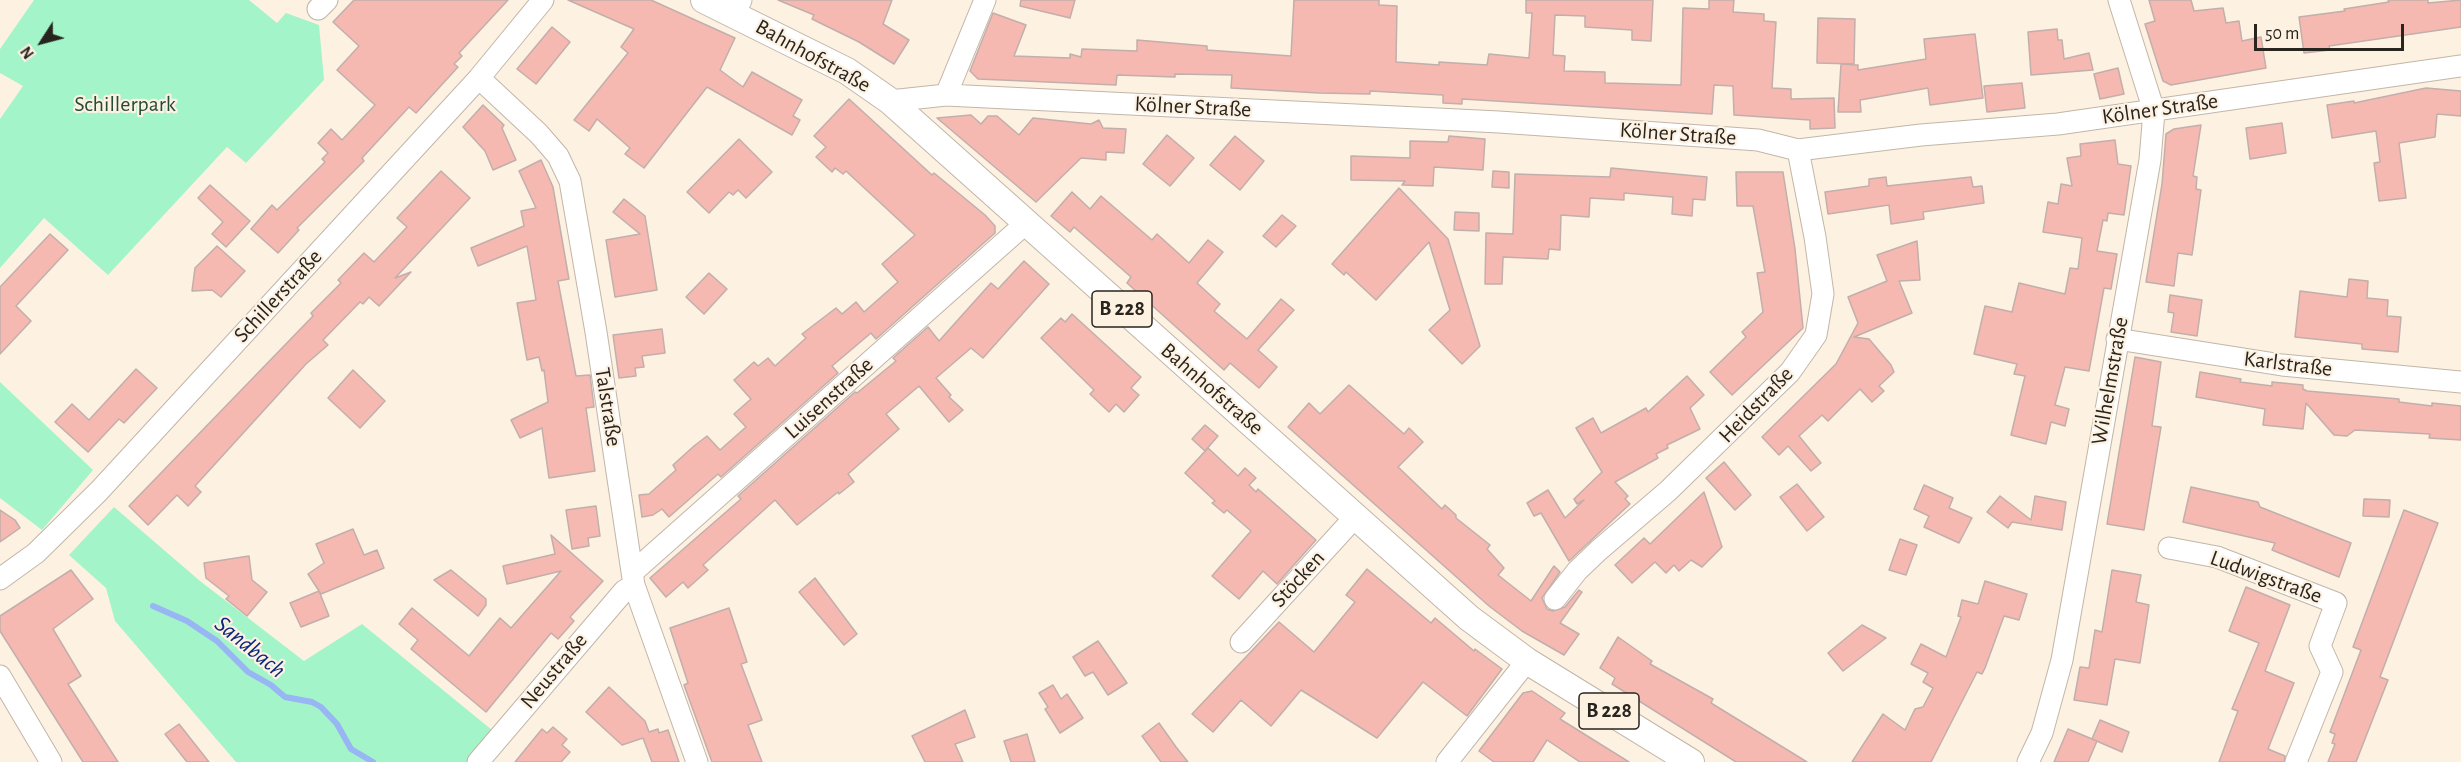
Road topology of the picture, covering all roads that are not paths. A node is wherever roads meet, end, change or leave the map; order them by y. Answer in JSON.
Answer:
{"nodes":[{"id":1,"x":543,"y":0,"type":"edge"},
{"id":2,"x":704,"y":0,"type":"edge"},
{"id":3,"x":985,"y":0,"type":"edge"},
{"id":4,"x":2119,"y":0,"type":"edge"},
{"id":5,"x":738,"y":7,"type":"edge"},
{"id":6,"x":2461,"y":66,"type":"edge"},
{"id":7,"x":479,"y":78,"type":"junction"},
{"id":8,"x":946,"y":95,"type":"junction"},
{"id":9,"x":890,"y":101,"type":"junction"},
{"id":10,"x":2154,"y":111,"type":"junction"},
{"id":11,"x":1798,"y":150,"type":"junction"},
{"id":12,"x":1025,"y":224,"type":"junction"},
{"id":13,"x":2117,"y":339,"type":"junction"},
{"id":14,"x":2461,"y":382,"type":"edge"},
{"id":15,"x":1356,"y":516,"type":"junction"},
{"id":16,"x":2169,"y":548,"type":"dead end"},
{"id":17,"x":633,"y":578,"type":"junction"},
{"id":18,"x":0,"y":579,"type":"edge"},
{"id":19,"x":1555,"y":599,"type":"dead end"},
{"id":20,"x":1241,"y":642,"type":"dead end"},
{"id":21,"x":1527,"y":661,"type":"junction"},
{"id":22,"x":0,"y":676,"type":"edge"},
{"id":23,"x":51,"y":762,"type":"edge"},
{"id":24,"x":478,"y":762,"type":"edge"},
{"id":25,"x":697,"y":762,"type":"edge"},
{"id":26,"x":1447,"y":762,"type":"edge"},
{"id":27,"x":1691,"y":762,"type":"edge"},
{"id":28,"x":2028,"y":762,"type":"edge"},
{"id":29,"x":2296,"y":762,"type":"edge"}],
"edges":[{"from":1,"to":7,"type":"street","name":"Schillerstraße"},
{"from":2,"to":5,"type":"main road","name":"Bahnhofstraße","number":"B 228"},
{"from":3,"to":8,"type":"street"},
{"from":4,"to":10,"type":"street","name":"Wilhelmstraße"},
{"from":5,"to":9,"type":"main road","name":"Bahnhofstraße","number":"B 228"},
{"from":6,"to":10,"type":"street","name":"Kölner Straße"},
{"from":7,"to":17,"type":"street","name":"Talstraße"},
{"from":7,"to":18,"type":"street","name":"Schillerstraße"},
{"from":8,"to":9,"type":"street","name":"Kölner Straße"},
{"from":8,"to":11,"type":"street","name":"Kölner Straße"},
{"from":9,"to":12,"type":"main road","name":"Bahnhofstraße","number":"B 228"},
{"from":10,"to":11,"type":"street","name":"Kölner Straße"},
{"from":10,"to":13,"type":"street","name":"Wilhelmstraße"},
{"from":11,"to":19,"type":"street","name":"Heidstraße"},
{"from":12,"to":15,"type":"main road","name":"Bahnhofstraße","number":"B 228"},
{"from":12,"to":17,"type":"street","name":"Luisenstraße"},
{"from":13,"to":14,"type":"street","name":"Karlstraße"},
{"from":13,"to":28,"type":"street","name":"Wilhelmstraße"},
{"from":15,"to":20,"type":"street","name":"Stöcken"},
{"from":15,"to":21,"type":"main road","name":"Bahnhofstraße","number":"B 228"},
{"from":16,"to":29,"type":"street","name":"Ludwigstraße"},
{"from":17,"to":24,"type":"street","name":"Neustraße"},
{"from":17,"to":25,"type":"street","name":"Talstraße"},
{"from":21,"to":26,"type":"street"},
{"from":21,"to":27,"type":"main road","name":"Bahnhofstraße","number":"B 228"},
{"from":22,"to":23,"type":"street"}]}
